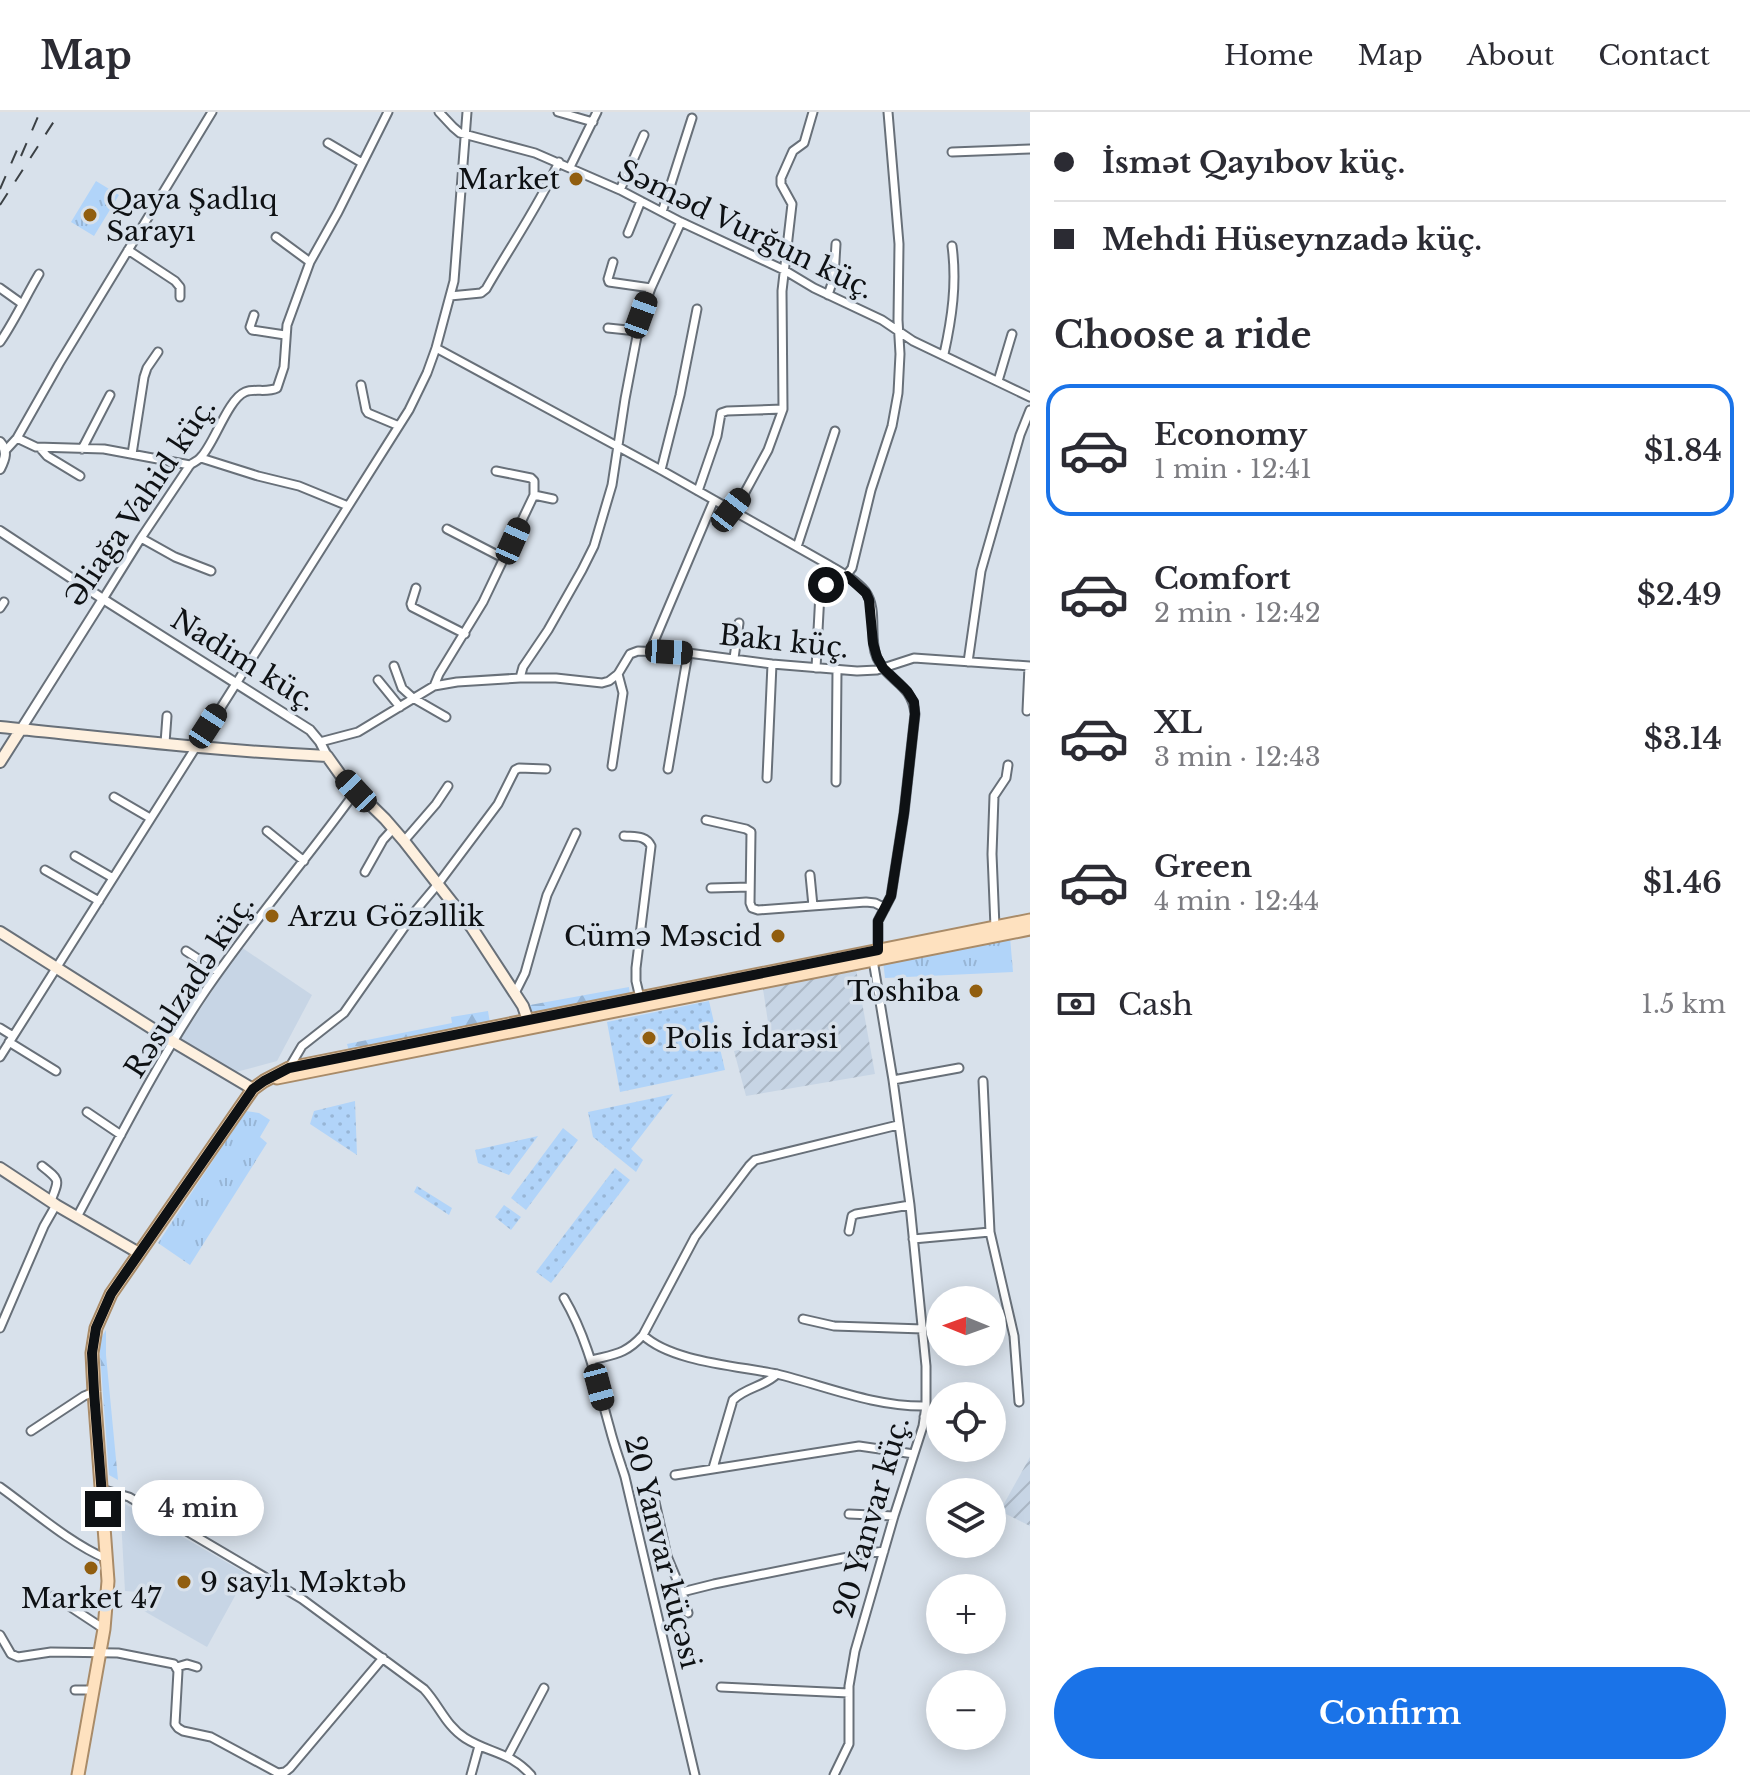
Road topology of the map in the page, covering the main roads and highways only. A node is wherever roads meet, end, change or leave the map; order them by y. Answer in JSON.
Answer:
{"nodes":[{"id":1,"x":0,"y":727,"type":"edge"},
{"id":2,"x":21,"y":729,"type":"junction"},
{"id":3,"x":0,"y":762,"type":"edge"},
{"id":4,"x":1030,"y":920,"type":"edge"},
{"id":5,"x":1030,"y":929,"type":"edge"},
{"id":6,"x":0,"y":932,"type":"edge"},
{"id":7,"x":876,"y":955,"type":"junction"},
{"id":8,"x":529,"y":1024,"type":"junction"},
{"id":9,"x":269,"y":1079,"type":"junction"},
{"id":10,"x":253,"y":1089,"type":"junction"},
{"id":11,"x":0,"y":1168,"type":"edge"},
{"id":12,"x":139,"y":1253,"type":"junction"},
{"id":13,"x":78,"y":1775,"type":"edge"}],
"edges":[{"from":1,"to":2,"type":"main road"},
{"from":2,"to":3,"type":"main road","name":"Əliağa Vahid küç."},
{"from":2,"to":8,"type":"main road","name":"Nadim küç."},
{"from":4,"to":7,"type":"main road"},
{"from":5,"to":7,"type":"main road"},
{"from":6,"to":10,"type":"main road"},
{"from":7,"to":8,"type":"main road"},
{"from":7,"to":8,"type":"main road"},
{"from":8,"to":9,"type":"main road"},
{"from":8,"to":9,"type":"main road"},
{"from":9,"to":10,"type":"main road"},
{"from":10,"to":12,"type":"main road"},
{"from":11,"to":12,"type":"main road"},
{"from":12,"to":13,"type":"main road"}]}
